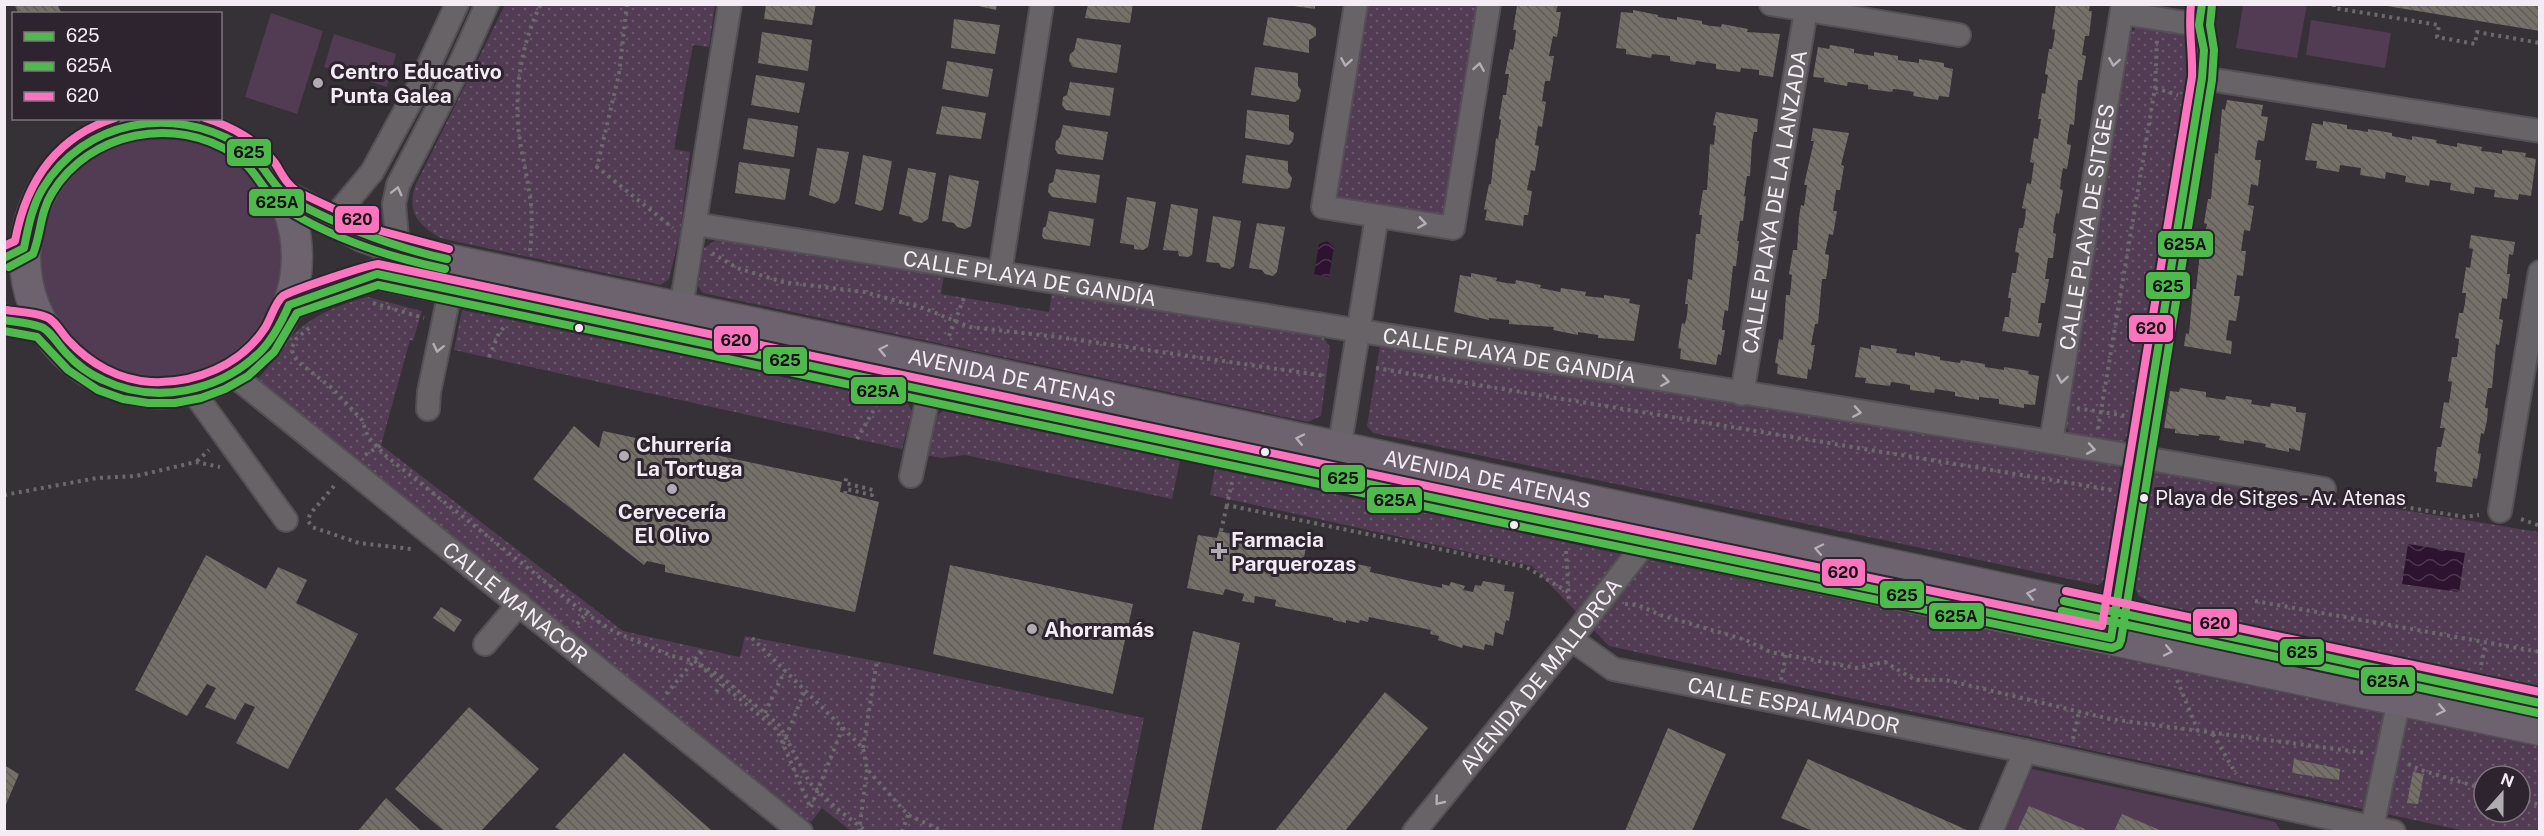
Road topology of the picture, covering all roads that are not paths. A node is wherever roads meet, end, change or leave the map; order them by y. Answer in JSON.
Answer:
{"nodes":[{"id":1,"x":457,"y":4,"type":"edge"},
{"id":2,"x":487,"y":4,"type":"edge"},
{"id":3,"x":730,"y":4,"type":"edge"},
{"id":4,"x":1042,"y":4,"type":"edge"},
{"id":5,"x":1356,"y":4,"type":"edge"},
{"id":6,"x":1489,"y":4,"type":"edge"},
{"id":7,"x":1771,"y":4,"type":"edge"},
{"id":8,"x":2122,"y":9,"type":"edge"},
{"id":9,"x":1806,"y":10,"type":"junction"},
{"id":10,"x":2200,"y":15,"type":"edge"},
{"id":11,"x":1959,"y":35,"type":"dead end"},
{"id":12,"x":2202,"y":78,"type":"junction"},
{"id":13,"x":2540,"y":131,"type":"edge"},
{"id":14,"x":282,"y":194,"type":"junction"},
{"id":15,"x":1377,"y":216,"type":"junction"},
{"id":16,"x":331,"y":221,"type":"junction"},
{"id":17,"x":687,"y":229,"type":"junction"},
{"id":18,"x":398,"y":249,"type":"junction"},
{"id":19,"x":14,"y":253,"type":"edge"},
{"id":20,"x":2540,"y":272,"type":"edge"},
{"id":21,"x":1000,"y":273,"type":"junction"},
{"id":22,"x":377,"y":274,"type":"junction"},
{"id":23,"x":450,"y":291,"type":"junction"},
{"id":24,"x":289,"y":304,"type":"junction"},
{"id":25,"x":681,"y":308,"type":"junction"},
{"id":26,"x":4,"y":320,"type":"edge"},
{"id":27,"x":43,"y":327,"type":"junction"},
{"id":28,"x":1358,"y":330,"type":"junction"},
{"id":29,"x":941,"y":353,"type":"junction"},
{"id":30,"x":232,"y":374,"type":"junction"},
{"id":31,"x":192,"y":390,"type":"junction"},
{"id":32,"x":930,"y":390,"type":"junction"},
{"id":33,"x":1742,"y":394,"type":"junction"},
{"id":34,"x":428,"y":409,"type":"dead end"},
{"id":35,"x":2051,"y":442,"type":"junction"},
{"id":36,"x":2139,"y":458,"type":"junction"},
{"id":37,"x":1337,"y":461,"type":"junction"},
{"id":38,"x":911,"y":476,"type":"dead end"},
{"id":39,"x":2324,"y":489,"type":"road end"},
{"id":40,"x":2500,"y":511,"type":"road end"},
{"id":41,"x":286,"y":520,"type":"dead end"},
{"id":42,"x":1649,"y":528,"type":"junction"},
{"id":43,"x":519,"y":604,"type":"junction"},
{"id":44,"x":2113,"y":625,"type":"junction"},
{"id":45,"x":1571,"y":639,"type":"junction"},
{"id":46,"x":485,"y":644,"type":"dead end"},
{"id":47,"x":2402,"y":688,"type":"junction"},
{"id":48,"x":2540,"y":703,"type":"edge"},
{"id":49,"x":2540,"y":730,"type":"edge"},
{"id":50,"x":2025,"y":751,"type":"junction"},
{"id":51,"x":808,"y":824,"type":"edge"},
{"id":52,"x":2371,"y":829,"type":"edge"},
{"id":53,"x":1414,"y":831,"type":"edge"},
{"id":54,"x":1991,"y":831,"type":"edge"},
{"id":55,"x":2394,"y":831,"type":"edge"}],
"edges":[{"from":1,"to":16,"type":"street"},
{"from":18,"to":2,"type":"street","one_way":true},
{"from":3,"to":17,"type":"street"},
{"from":4,"to":21,"type":"street"},
{"from":5,"to":15,"type":"street","one_way":true},
{"from":15,"to":6,"type":"street","one_way":true},
{"from":7,"to":9,"type":"street"},
{"from":8,"to":10,"type":"street","name":"CALLE PLAYA DE SITGES"},
{"from":8,"to":35,"type":"street","name":"CALLE PLAYA DE SITGES","one_way":true},
{"from":9,"to":11,"type":"street"},
{"from":9,"to":33,"type":"street","name":"CALLE PLAYA DE LA LANZADA"},
{"from":10,"to":12,"type":"street","name":"CALLE PLAYA DE SITGES"},
{"from":12,"to":13,"type":"street"},
{"from":12,"to":36,"type":"street","name":"CALLE PLAYA DE SITGES"},
{"from":14,"to":16,"type":"main road","name":"AVENIDA DE ATENAS"},
{"from":14,"to":19,"type":"main road"},
{"from":14,"to":24,"type":"main road"},
{"from":15,"to":28,"type":"street"},
{"from":16,"to":18,"type":"main road","name":"AVENIDA DE ATENAS"},
{"from":17,"to":21,"type":"street","name":"CALLE PLAYA DE GANDÍA"},
{"from":17,"to":25,"type":"street"},
{"from":18,"to":22,"type":"street"},
{"from":18,"to":25,"type":"main road","name":"AVENIDA DE ATENAS"},
{"from":19,"to":27,"type":"main road"},
{"from":20,"to":40,"type":"street"},
{"from":21,"to":28,"type":"street","name":"CALLE PLAYA DE GANDÍA"},
{"from":22,"to":23,"type":"main road","name":"AVENIDA DE ATENAS"},
{"from":22,"to":24,"type":"main road"},
{"from":23,"to":32,"type":"main road","name":"AVENIDA DE ATENAS"},
{"from":23,"to":34,"type":"street","one_way":true},
{"from":24,"to":30,"type":"main road"},
{"from":29,"to":25,"type":"main road","name":"AVENIDA DE ATENAS","one_way":true},
{"from":26,"to":27,"type":"main road"},
{"from":27,"to":31,"type":"main road"},
{"from":28,"to":33,"type":"street","name":"CALLE PLAYA DE GANDÍA","one_way":true},
{"from":28,"to":37,"type":"street"},
{"from":29,"to":32,"type":"street"},
{"from":37,"to":29,"type":"main road","name":"AVENIDA DE ATENAS","one_way":true},
{"from":30,"to":31,"type":"main road"},
{"from":30,"to":43,"type":"street","name":"CALLE MANACOR"},
{"from":31,"to":41,"type":"street"},
{"from":32,"to":37,"type":"main road","name":"AVENIDA DE ATENAS"},
{"from":32,"to":38,"type":"street"},
{"from":33,"to":35,"type":"street","name":"CALLE PLAYA DE GANDÍA","one_way":true},
{"from":35,"to":36,"type":"street","name":"CALLE PLAYA DE GANDÍA","one_way":true},
{"from":36,"to":39,"type":"street","name":"CALLE PLAYA DE GANDÍA"},
{"from":36,"to":44,"type":"street","name":"CALLE PLAYA DE SITGES"},
{"from":37,"to":42,"type":"main road","name":"AVENIDA DE ATENAS"},
{"from":42,"to":44,"type":"main road","name":"AVENIDA DE ATENAS"},
{"from":42,"to":45,"type":"street","name":"AVENIDA DE MALLORCA"},
{"from":43,"to":46,"type":"street"},
{"from":43,"to":51,"type":"street","name":"CALLE MANACOR"},
{"from":44,"to":47,"type":"main road","name":"AVENIDA DE ATENAS"},
{"from":45,"to":50,"type":"street","name":"CALLE ESPALMADOR"},
{"from":45,"to":53,"type":"street","name":"AVENIDA DE MALLORCA","one_way":true},
{"from":47,"to":48,"type":"main road","name":"AVENIDA DE ATENAS"},
{"from":47,"to":49,"type":"main road","name":"AVENIDA DE ATENAS","one_way":true},
{"from":47,"to":52,"type":"street"},
{"from":50,"to":52,"type":"street","name":"CALLE ESPALMADOR"},
{"from":50,"to":54,"type":"street"},
{"from":52,"to":55,"type":"street","name":"CALLE ESPALMADOR"}]}
